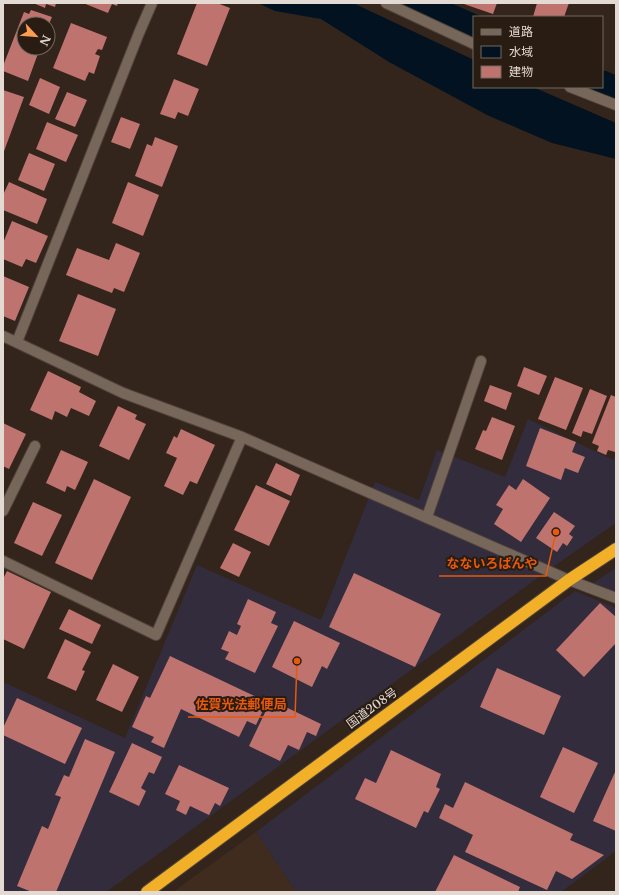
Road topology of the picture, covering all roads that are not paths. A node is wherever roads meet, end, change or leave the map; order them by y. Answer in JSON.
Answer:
{"nodes":[{"id":1,"x":152,"y":3,"type":"edge"},
{"id":2,"x":386,"y":3,"type":"edge"},
{"id":3,"x":473,"y":44,"type":"edge"},
{"id":4,"x":573,"y":88,"type":"edge"},
{"id":5,"x":616,"y":105,"type":"edge"},
{"id":6,"x":3,"y":336,"type":"edge"},
{"id":7,"x":17,"y":342,"type":"junction"},
{"id":8,"x":481,"y":360,"type":"dead end"},
{"id":9,"x":242,"y":438,"type":"junction"},
{"id":10,"x":35,"y":446,"type":"dead end"},
{"id":11,"x":3,"y":511,"type":"edge"},
{"id":12,"x":427,"y":517,"type":"junction"},
{"id":13,"x":616,"y":549,"type":"edge"},
{"id":14,"x":3,"y":561,"type":"edge"},
{"id":15,"x":569,"y":580,"type":"junction"},
{"id":16,"x":616,"y":598,"type":"edge"},
{"id":17,"x":147,"y":892,"type":"edge"}],
"edges":[{"from":1,"to":7,"type":"street"},
{"from":2,"to":3,"type":"street"},
{"from":4,"to":5,"type":"street"},
{"from":6,"to":7,"type":"street"},
{"from":7,"to":9,"type":"street"},
{"from":8,"to":12,"type":"street"},
{"from":9,"to":12,"type":"street"},
{"from":9,"to":14,"type":"street"},
{"from":10,"to":11,"type":"street"},
{"from":12,"to":15,"type":"street"},
{"from":13,"to":15,"type":"highway","name":"国道208号"},
{"from":15,"to":16,"type":"street"},
{"from":15,"to":17,"type":"highway","name":"国道208号"}]}
